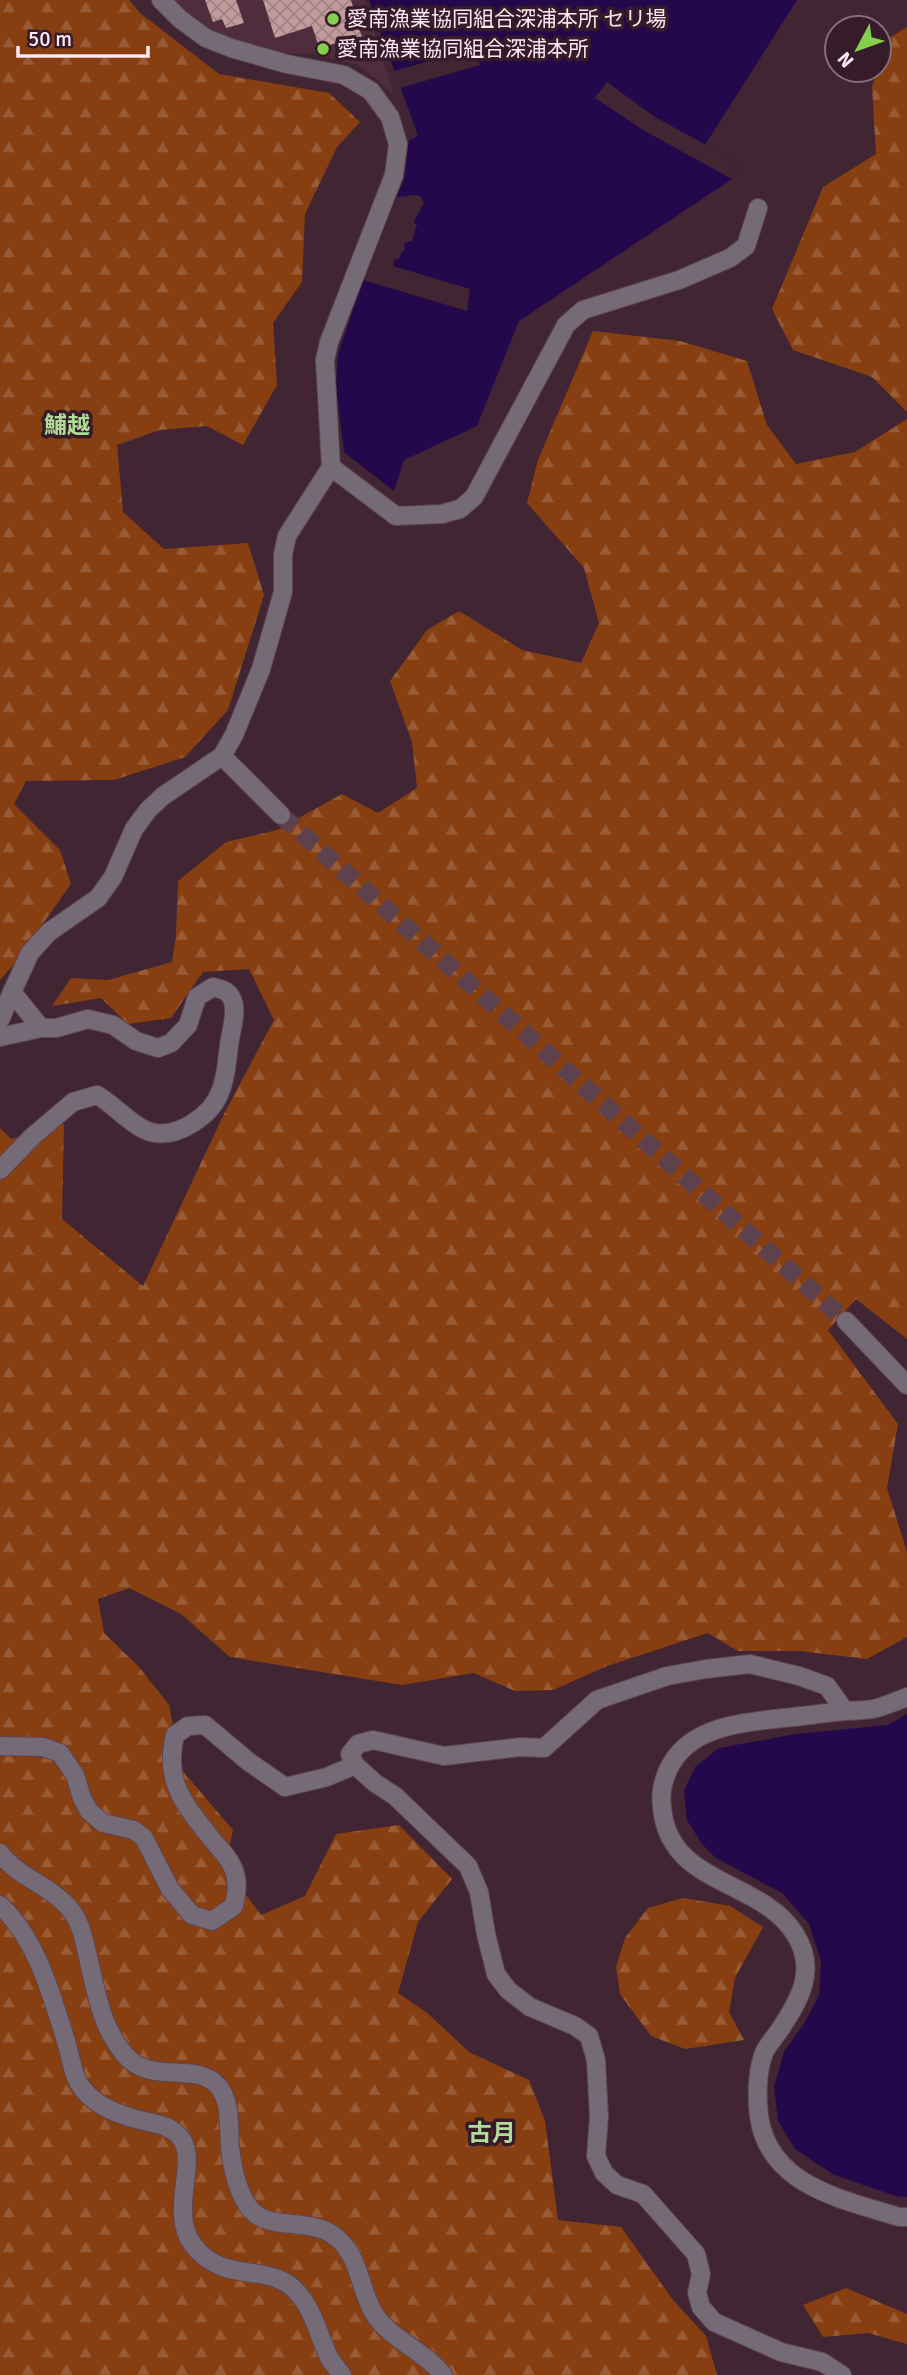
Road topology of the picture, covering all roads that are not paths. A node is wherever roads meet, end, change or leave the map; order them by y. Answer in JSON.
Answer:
{"nodes":[{"id":1,"x":162,"y":0,"type":"edge"},
{"id":2,"x":758,"y":208,"type":"dead end"},
{"id":3,"x":331,"y":467,"type":"junction"},
{"id":4,"x":222,"y":756,"type":"junction"},
{"id":5,"x":281,"y":815,"type":"tunnel mouth"},
{"id":6,"x":12,"y":992,"type":"junction"},
{"id":7,"x":0,"y":1020,"type":"edge"},
{"id":8,"x":41,"y":1028,"type":"junction"},
{"id":9,"x":0,"y":1037,"type":"edge"},
{"id":10,"x":0,"y":1170,"type":"edge"},
{"id":11,"x":846,"y":1321,"type":"tunnel mouth"},
{"id":12,"x":907,"y":1385,"type":"edge"},
{"id":13,"x":907,"y":1697,"type":"edge"},
{"id":14,"x":845,"y":1711,"type":"junction"},
{"id":15,"x":0,"y":1746,"type":"edge"},
{"id":16,"x":355,"y":1765,"type":"junction"},
{"id":17,"x":0,"y":1853,"type":"edge"},
{"id":18,"x":0,"y":1905,"type":"edge"},
{"id":19,"x":907,"y":2217,"type":"edge"},
{"id":20,"x":342,"y":2375,"type":"edge"},
{"id":21,"x":443,"y":2375,"type":"edge"},
{"id":22,"x":842,"y":2375,"type":"edge"}],
"edges":[{"from":1,"to":3,"type":"street"},
{"from":2,"to":3,"type":"street"},
{"from":3,"to":4,"type":"street"},
{"from":4,"to":5,"type":"street"},
{"from":4,"to":6,"type":"street"},
{"from":6,"to":7,"type":"street"},
{"from":6,"to":8,"type":"street"},
{"from":8,"to":9,"type":"street"},
{"from":8,"to":10,"type":"street"},
{"from":11,"to":12,"type":"street"},
{"from":13,"to":14,"type":"street"},
{"from":14,"to":16,"type":"street"},
{"from":14,"to":19,"type":"street"},
{"from":15,"to":16,"type":"street"},
{"from":16,"to":22,"type":"street"},
{"from":17,"to":21,"type":"street"},
{"from":18,"to":20,"type":"street"}]}
